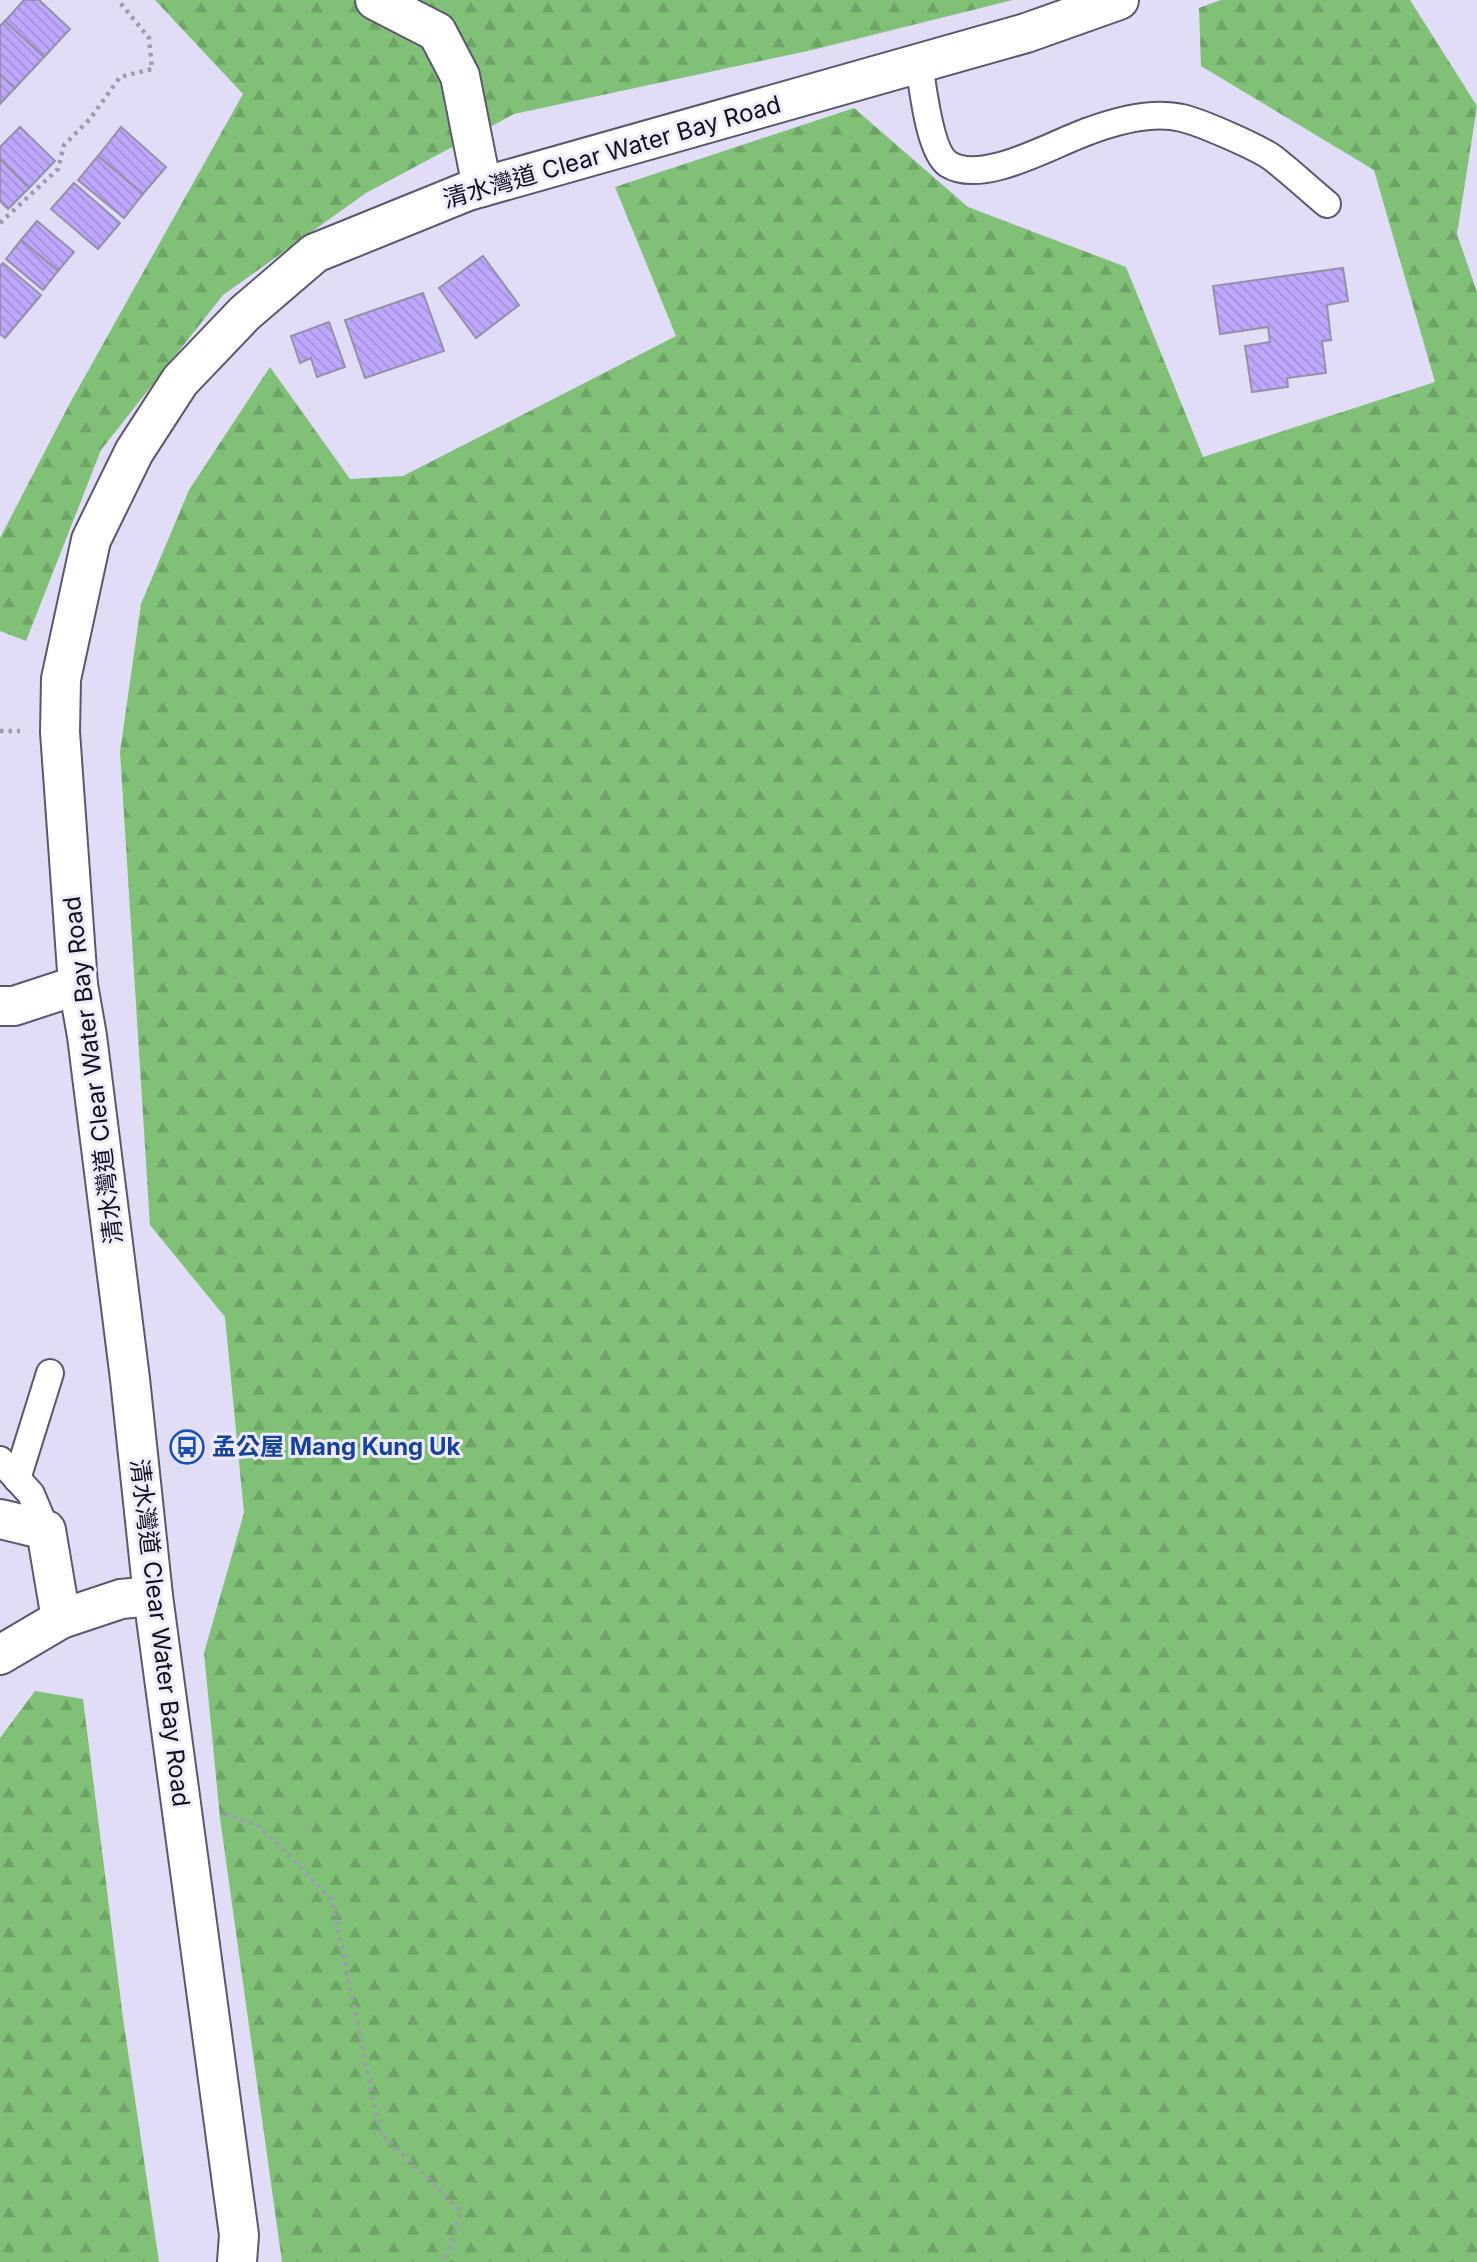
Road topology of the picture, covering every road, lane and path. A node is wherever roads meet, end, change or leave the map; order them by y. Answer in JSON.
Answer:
{"nodes":[{"id":1,"x":118,"y":0,"type":"edge"},
{"id":2,"x":375,"y":0,"type":"edge"},
{"id":3,"x":1119,"y":0,"type":"edge"},
{"id":4,"x":919,"y":64,"type":"junction"},
{"id":5,"x":482,"y":187,"type":"junction"},
{"id":6,"x":1326,"y":204,"type":"dead end"},
{"id":7,"x":0,"y":223,"type":"edge"},
{"id":8,"x":78,"y":985,"type":"junction"},
{"id":9,"x":0,"y":1006,"type":"edge"},
{"id":10,"x":50,"y":1373,"type":"dead end"},
{"id":11,"x":8,"y":1470,"type":"edge"},
{"id":12,"x":0,"y":1519,"type":"edge"},
{"id":13,"x":46,"y":1530,"type":"junction"},
{"id":14,"x":153,"y":1596,"type":"junction"},
{"id":15,"x":61,"y":1619,"type":"junction"},
{"id":16,"x":0,"y":1655,"type":"edge"},
{"id":17,"x":180,"y":1793,"type":"junction"},
{"id":18,"x":237,"y":2262,"type":"edge"},
{"id":19,"x":445,"y":2262,"type":"edge"}],
"edges":[{"from":1,"to":7,"type":"path"},
{"from":2,"to":5,"type":"main road"},
{"from":3,"to":4,"type":"main road","name":"清水灣道 Clear Water Bay Road"},
{"from":4,"to":5,"type":"main road","name":"清水灣道 Clear Water Bay Road"},
{"from":4,"to":6,"type":"lane"},
{"from":5,"to":8,"type":"main road","name":"清水灣道 Clear Water Bay Road"},
{"from":8,"to":9,"type":"main road"},
{"from":8,"to":14,"type":"main road","name":"清水灣道 Clear Water Bay Road"},
{"from":10,"to":11,"type":"lane"},
{"from":11,"to":13,"type":"lane"},
{"from":12,"to":13,"type":"main road"},
{"from":13,"to":15,"type":"main road"},
{"from":14,"to":15,"type":"main road"},
{"from":14,"to":17,"type":"main road","name":"清水灣道 Clear Water Bay Road"},
{"from":15,"to":16,"type":"main road"},
{"from":17,"to":18,"type":"main road","name":"清水灣道 Clear Water Bay Road"},
{"from":17,"to":19,"type":"path"}]}
